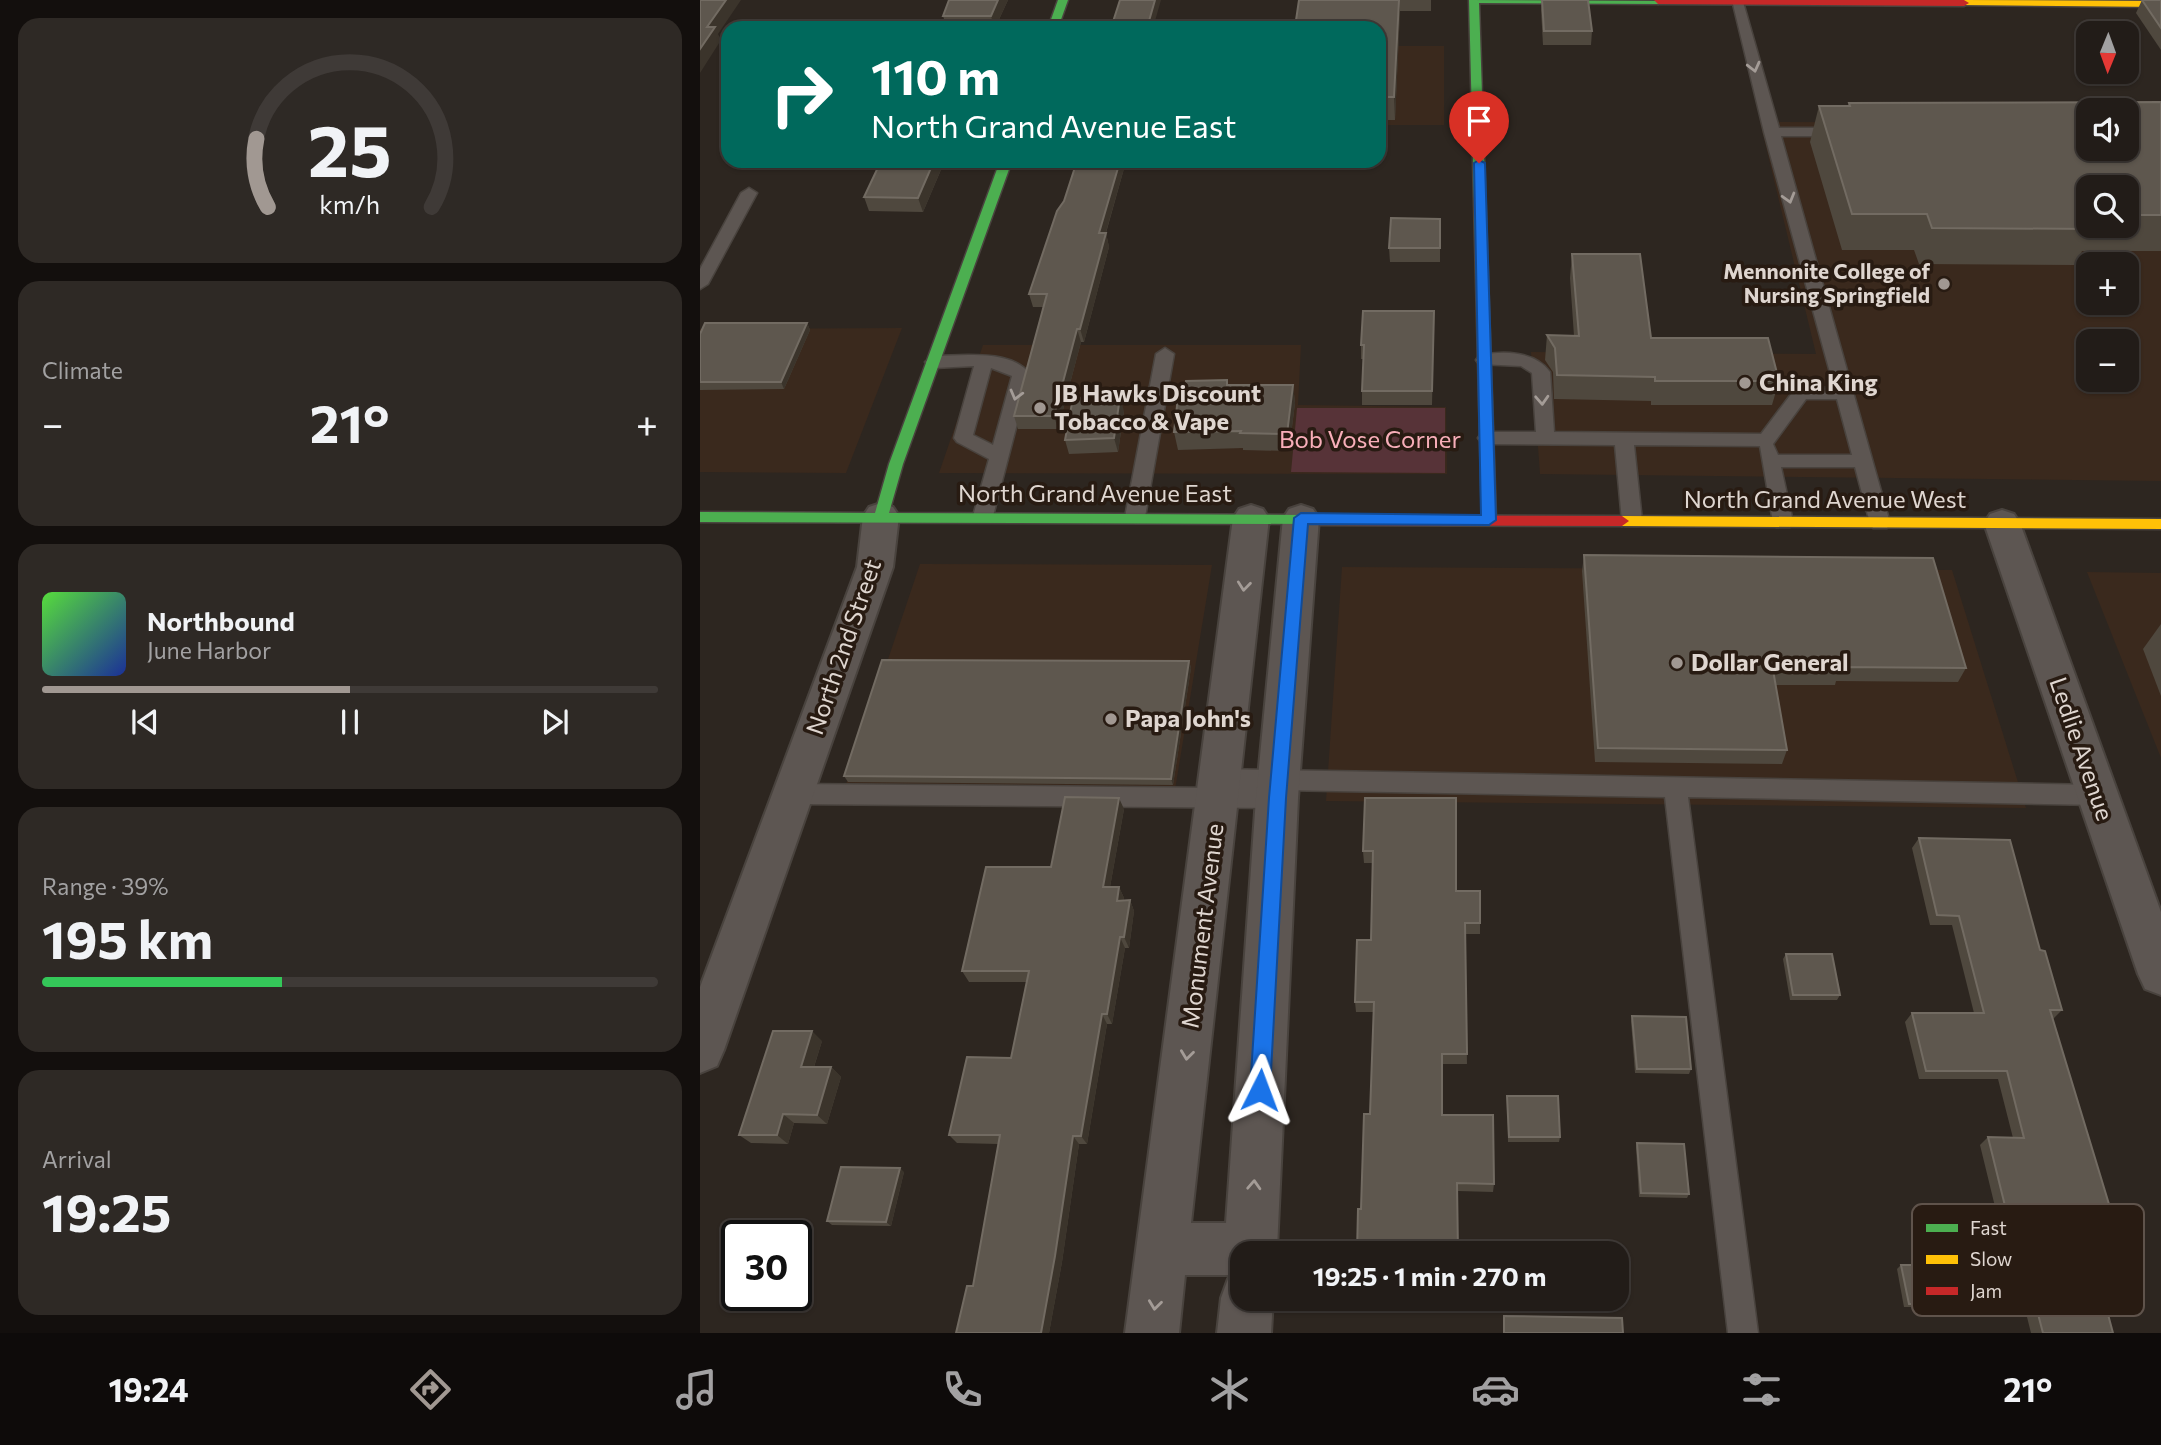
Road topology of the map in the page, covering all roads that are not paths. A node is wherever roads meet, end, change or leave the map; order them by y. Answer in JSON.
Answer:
{"nodes":[{"id":1,"x":1063,"y":0,"type":"edge"},
{"id":2,"x":1474,"y":0,"type":"edge"},
{"id":3,"x":1678,"y":1,"type":"edge"},
{"id":4,"x":1737,"y":2,"type":"junction"},
{"id":5,"x":2161,"y":4,"type":"edge"},
{"id":6,"x":1056,"y":21,"type":"edge"},
{"id":7,"x":1771,"y":132,"type":"junction"},
{"id":8,"x":1854,"y":132,"type":"edge"},
{"id":9,"x":1003,"y":168,"type":"edge"},
{"id":10,"x":749,"y":193,"type":"dead end"},
{"id":11,"x":700,"y":284,"type":"edge"},
{"id":12,"x":1165,"y":354,"type":"dead end"},
{"id":13,"x":1485,"y":360,"type":"junction"},
{"id":14,"x":934,"y":362,"type":"junction"},
{"id":15,"x":984,"y":362,"type":"junction"},
{"id":16,"x":1843,"y":393,"type":"junction"},
{"id":17,"x":1488,"y":438,"type":"junction"},
{"id":18,"x":1545,"y":439,"type":"junction"},
{"id":19,"x":1624,"y":439,"type":"junction"},
{"id":20,"x":1766,"y":440,"type":"junction"},
{"id":21,"x":999,"y":456,"type":"junction"},
{"id":22,"x":1771,"y":461,"type":"junction"},
{"id":23,"x":1863,"y":461,"type":"junction"},
{"id":24,"x":881,"y":516,"type":"junction"},
{"id":25,"x":983,"y":516,"type":"junction"},
{"id":26,"x":700,"y":517,"type":"edge"},
{"id":27,"x":1135,"y":517,"type":"junction"},
{"id":28,"x":1251,"y":518,"type":"junction"},
{"id":29,"x":1301,"y":518,"type":"junction"},
{"id":30,"x":1489,"y":520,"type":"junction"},
{"id":31,"x":1632,"y":521,"type":"junction"},
{"id":32,"x":1783,"y":522,"type":"junction"},
{"id":33,"x":1880,"y":523,"type":"junction"},
{"id":34,"x":2002,"y":523,"type":"junction"},
{"id":35,"x":2161,"y":524,"type":"edge"},
{"id":36,"x":1675,"y":787,"type":"junction"},
{"id":37,"x":1220,"y":788,"type":"junction"},
{"id":38,"x":1278,"y":789,"type":"junction"},
{"id":39,"x":794,"y":794,"type":"junction"},
{"id":40,"x":2097,"y":795,"type":"junction"},
{"id":41,"x":2161,"y":974,"type":"edge"},
{"id":42,"x":700,"y":1051,"type":"edge"},
{"id":43,"x":1251,"y":1241,"type":"edge"},
{"id":44,"x":1162,"y":1248,"type":"junction"},
{"id":45,"x":1230,"y":1263,"type":"edge"},
{"id":46,"x":1246,"y":1311,"type":"edge"},
{"id":47,"x":1152,"y":1333,"type":"edge"},
{"id":48,"x":1244,"y":1333,"type":"edge"},
{"id":49,"x":1743,"y":1333,"type":"edge"}],
"edges":[{"from":1,"to":6,"type":"main road"},
{"from":2,"to":3,"type":"main road"},
{"from":2,"to":13,"type":"main road"},
{"from":3,"to":4,"type":"main road"},
{"from":4,"to":5,"type":"main road"},
{"from":4,"to":7,"type":"lane","one_way":true},
{"from":7,"to":8,"type":"lane"},
{"from":7,"to":16,"type":"lane","one_way":true},
{"from":9,"to":14,"type":"main road","name":"North 2nd Street"},
{"from":10,"to":11,"type":"lane"},
{"from":12,"to":27,"type":"lane"},
{"from":13,"to":17,"type":"main road"},
{"from":13,"to":18,"type":"lane","one_way":true},
{"from":14,"to":15,"type":"lane"},
{"from":14,"to":24,"type":"main road","name":"North 2nd Street"},
{"from":15,"to":21,"type":"lane"},
{"from":15,"to":21,"type":"lane","one_way":true},
{"from":16,"to":20,"type":"lane"},
{"from":16,"to":23,"type":"lane"},
{"from":17,"to":18,"type":"lane"},
{"from":17,"to":30,"type":"main road"},
{"from":18,"to":19,"type":"lane"},
{"from":19,"to":20,"type":"lane"},
{"from":19,"to":31,"type":"lane"},
{"from":20,"to":22,"type":"lane"},
{"from":21,"to":25,"type":"lane"},
{"from":22,"to":23,"type":"lane"},
{"from":22,"to":32,"type":"lane"},
{"from":23,"to":33,"type":"lane"},
{"from":24,"to":25,"type":"main road","name":"North Grand Avenue East"},
{"from":24,"to":26,"type":"main road","name":"North Grand Avenue East"},
{"from":24,"to":39,"type":"street","name":"North 2nd Street"},
{"from":25,"to":27,"type":"main road","name":"North Grand Avenue East"},
{"from":27,"to":28,"type":"main road","name":"North Grand Avenue East"},
{"from":28,"to":29,"type":"main road","name":"North Grand Avenue East"},
{"from":28,"to":37,"type":"street","name":"Monument Avenue","one_way":true},
{"from":29,"to":30,"type":"main road","name":"North Grand Avenue East"},
{"from":29,"to":38,"type":"street"},
{"from":30,"to":31,"type":"main road","name":"North Grand Avenue West"},
{"from":31,"to":32,"type":"main road","name":"North Grand Avenue West"},
{"from":32,"to":33,"type":"main road","name":"North Grand Avenue West"},
{"from":33,"to":34,"type":"main road","name":"North Grand Avenue West"},
{"from":34,"to":35,"type":"main road","name":"North Grand Avenue West"},
{"from":34,"to":40,"type":"street","name":"Ledlie Avenue"},
{"from":36,"to":38,"type":"lane"},
{"from":36,"to":40,"type":"lane"},
{"from":36,"to":49,"type":"lane"},
{"from":37,"to":38,"type":"lane"},
{"from":37,"to":39,"type":"lane"},
{"from":37,"to":44,"type":"street","name":"Monument Avenue","one_way":true},
{"from":43,"to":38,"type":"street","one_way":true},
{"from":39,"to":42,"type":"street","name":"North 2nd Street"},
{"from":40,"to":41,"type":"street","name":"Ledlie Avenue"},
{"from":44,"to":45,"type":"street"},
{"from":44,"to":47,"type":"street","name":"Monument Avenue","one_way":true},
{"from":46,"to":48,"type":"street"}]}
